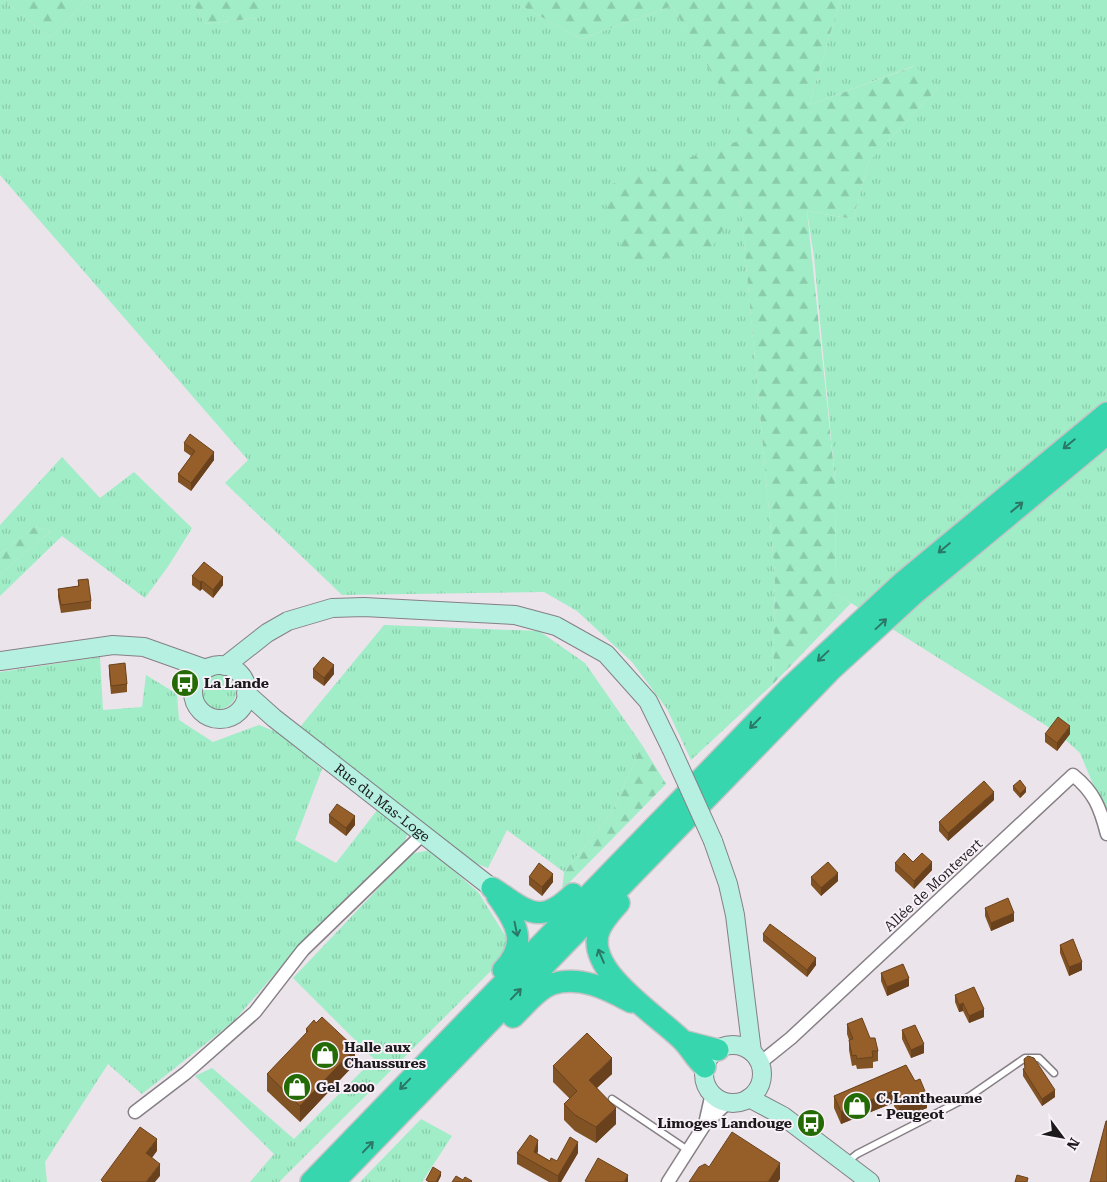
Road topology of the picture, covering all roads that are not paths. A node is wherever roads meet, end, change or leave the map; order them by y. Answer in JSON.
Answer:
{"nodes":[{"id":1,"x":1107,"y":413,"type":"edge"},
{"id":2,"x":1107,"y":434,"type":"edge"},
{"id":3,"x":244,"y":650,"type":"junction"},
{"id":4,"x":161,"y":652,"type":"junction"},
{"id":5,"x":0,"y":660,"type":"edge"},
{"id":6,"x":225,"y":666,"type":"junction"},
{"id":7,"x":206,"y":670,"type":"junction"},
{"id":8,"x":194,"y":684,"type":"junction"},
{"id":9,"x":244,"y":685,"type":"junction"},
{"id":10,"x":238,"y":712,"type":"junction"},
{"id":11,"x":274,"y":718,"type":"junction"},
{"id":12,"x":782,"y":718,"type":"junction"},
{"id":13,"x":656,"y":825,"type":"junction"},
{"id":14,"x":424,"y":833,"type":"junction"},
{"id":15,"x":1107,"y":834,"type":"edge"},
{"id":16,"x":492,"y":888,"type":"junction"},
{"id":17,"x":642,"y":1008,"type":"junction"},
{"id":18,"x":748,"y":1025,"type":"junction"},
{"id":19,"x":451,"y":1036,"type":"junction"},
{"id":20,"x":683,"y":1041,"type":"junction"},
{"id":21,"x":722,"y":1048,"type":"junction"},
{"id":22,"x":758,"y":1066,"type":"junction"},
{"id":23,"x":705,"y":1067,"type":"junction"},
{"id":24,"x":1054,"y":1073,"type":"dead end"},
{"id":25,"x":712,"y":1093,"type":"junction"},
{"id":26,"x":749,"y":1098,"type":"junction"},
{"id":27,"x":612,"y":1099,"type":"dead end"},
{"id":28,"x":728,"y":1102,"type":"junction"},
{"id":29,"x":410,"y":1104,"type":"junction"},
{"id":30,"x":135,"y":1112,"type":"dead end"},
{"id":31,"x":783,"y":1116,"type":"junction"},
{"id":32,"x":706,"y":1124,"type":"junction"},
{"id":33,"x":689,"y":1151,"type":"junction"},
{"id":34,"x":845,"y":1163,"type":"junction"},
{"id":35,"x":311,"y":1182,"type":"edge"},
{"id":36,"x":334,"y":1182,"type":"edge"},
{"id":37,"x":668,"y":1182,"type":"edge"},
{"id":38,"x":870,"y":1182,"type":"edge"}],
"edges":[{"from":1,"to":13,"type":"highway","one_way":true},
{"from":12,"to":2,"type":"highway","one_way":true},
{"from":3,"to":6,"type":"main road"},
{"from":3,"to":9,"type":"main road"},
{"from":3,"to":18,"type":"main road","bridge":true},
{"from":4,"to":5,"type":"main road"},
{"from":4,"to":7,"type":"main road"},
{"from":4,"to":8,"type":"main road"},
{"from":6,"to":7,"type":"main road"},
{"from":6,"to":9,"type":"main road"},
{"from":7,"to":8,"type":"main road"},
{"from":8,"to":10,"type":"main road"},
{"from":9,"to":10,"type":"main road"},
{"from":9,"to":11,"type":"main road","name":"Rue du Mas-Loge"},
{"from":10,"to":11,"type":"main road","name":"Rue du Mas-Loge"},
{"from":11,"to":14,"type":"main road","name":"Rue du Mas-Loge"},
{"from":17,"to":12,"type":"highway","one_way":true},
{"from":29,"to":12,"type":"highway","one_way":true},
{"from":13,"to":16,"type":"highway"},
{"from":13,"to":19,"type":"highway"},
{"from":14,"to":16,"type":"main road","name":"Rue du Mas-Loge"},
{"from":14,"to":30,"type":"street"},
{"from":15,"to":22,"type":"street","name":"Allée de Montevert"},
{"from":16,"to":19,"type":"highway","one_way":true},
{"from":17,"to":20,"type":"highway"},
{"from":17,"to":29,"type":"highway"},
{"from":18,"to":21,"type":"main road"},
{"from":18,"to":22,"type":"main road"},
{"from":19,"to":35,"type":"highway","one_way":true},
{"from":20,"to":21,"type":"highway"},
{"from":20,"to":23,"type":"highway"},
{"from":21,"to":22,"type":"main road"},
{"from":21,"to":23,"type":"main road"},
{"from":22,"to":26,"type":"main road"},
{"from":22,"to":31,"type":"main road"},
{"from":23,"to":25,"type":"main road"},
{"from":24,"to":34,"type":"lane"},
{"from":25,"to":28,"type":"main road"},
{"from":25,"to":32,"type":"street"},
{"from":26,"to":28,"type":"main road"},
{"from":26,"to":31,"type":"main road"},
{"from":27,"to":33,"type":"lane"},
{"from":28,"to":32,"type":"street"},
{"from":36,"to":29,"type":"highway","one_way":true},
{"from":31,"to":34,"type":"main road"},
{"from":32,"to":33,"type":"street"},
{"from":33,"to":37,"type":"street"},
{"from":34,"to":38,"type":"main road"}]}
